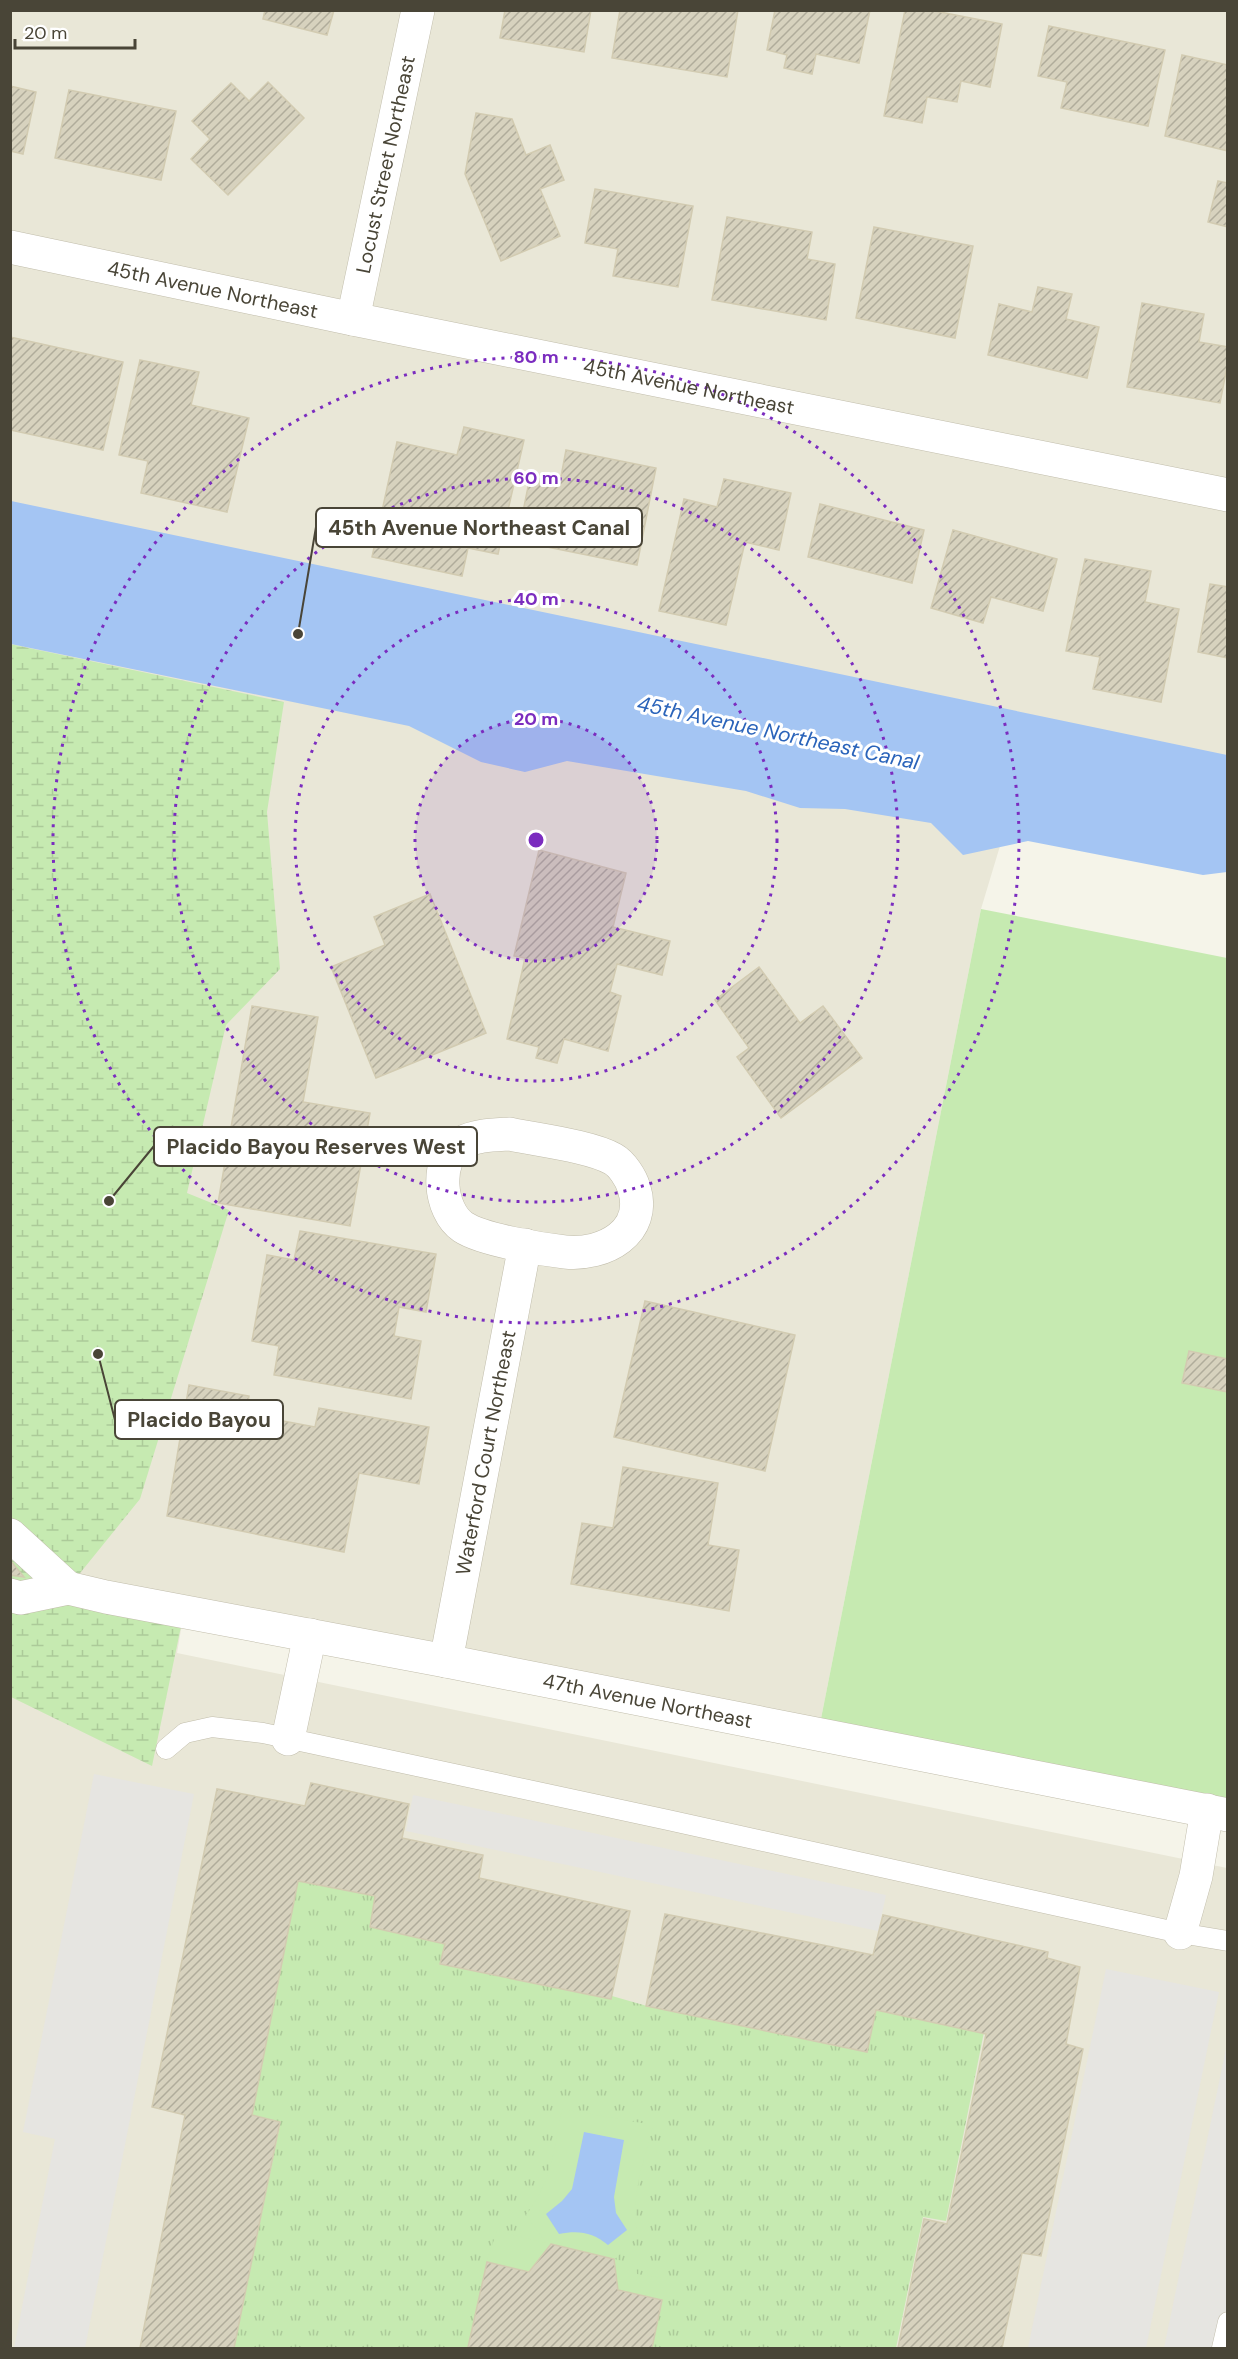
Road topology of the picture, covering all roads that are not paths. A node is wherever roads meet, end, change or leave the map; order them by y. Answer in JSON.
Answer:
{"nodes":[{"id":1,"x":418,"y":10,"type":"edge"},
{"id":2,"x":10,"y":247,"type":"edge"},
{"id":3,"x":353,"y":320,"type":"junction"},
{"id":4,"x":1227,"y":495,"type":"edge"},
{"id":5,"x":525,"y":1245,"type":"junction"},
{"id":6,"x":10,"y":1534,"type":"edge"},
{"id":7,"x":68,"y":1588,"type":"junction"},
{"id":8,"x":10,"y":1595,"type":"edge"},
{"id":9,"x":310,"y":1635,"type":"junction"},
{"id":10,"x":446,"y":1661,"type":"junction"},
{"id":11,"x":288,"y":1739,"type":"junction"},
{"id":12,"x":166,"y":1749,"type":"dead end"},
{"id":13,"x":1217,"y":1812,"type":"edge"},
{"id":14,"x":1180,"y":1933,"type":"junction"},
{"id":15,"x":1227,"y":1941,"type":"edge"},
{"id":16,"x":1227,"y":2322,"type":"edge"},
{"id":17,"x":1222,"y":2349,"type":"edge"}],
"edges":[{"from":1,"to":3,"type":"street","name":"Locust Street Northeast"},
{"from":2,"to":3,"type":"street","name":"45th Avenue Northeast"},
{"from":3,"to":4,"type":"street","name":"45th Avenue Northeast"},
{"from":5,"to":5,"type":"street"},
{"from":5,"to":10,"type":"street","name":"Waterford Court Northeast"},
{"from":6,"to":7,"type":"street","name":"47th Avenue Northeast"},
{"from":7,"to":8,"type":"street","name":"47th Avenue Northeast"},
{"from":7,"to":9,"type":"street","name":"47th Avenue Northeast"},
{"from":9,"to":10,"type":"street","name":"47th Avenue Northeast"},
{"from":9,"to":11,"type":"street"},
{"from":10,"to":13,"type":"street","name":"47th Avenue Northeast"},
{"from":11,"to":12,"type":"lane"},
{"from":11,"to":14,"type":"lane"},
{"from":13,"to":14,"type":"street"},
{"from":14,"to":15,"type":"lane"},
{"from":16,"to":17,"type":"lane"}]}
